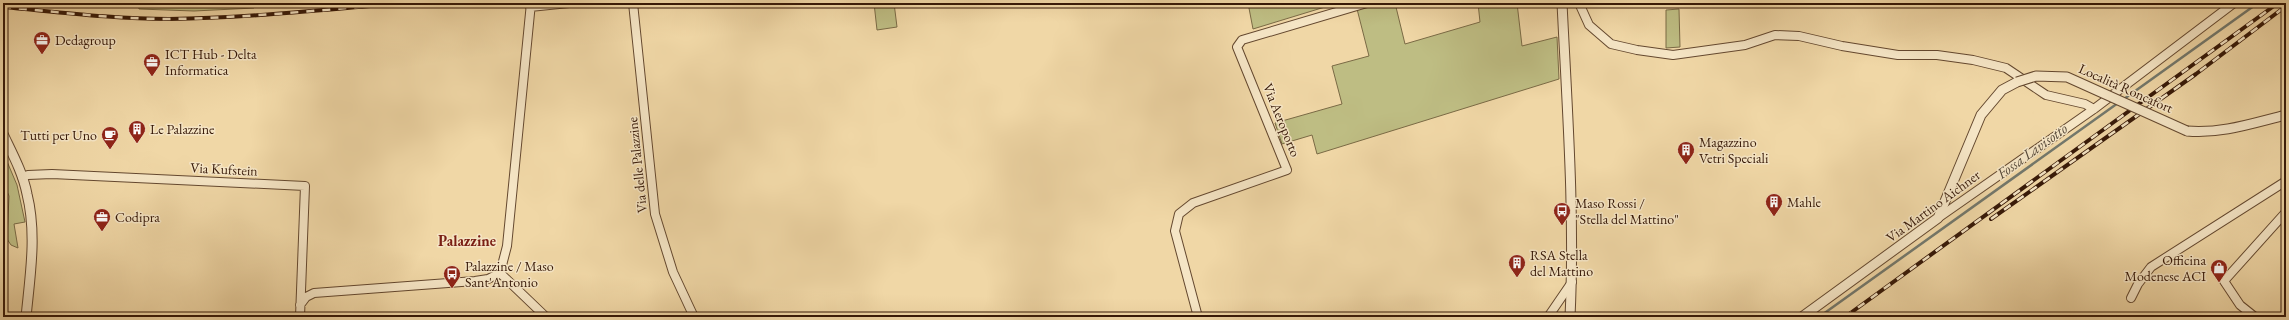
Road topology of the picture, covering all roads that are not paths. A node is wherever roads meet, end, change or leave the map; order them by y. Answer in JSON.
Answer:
{"nodes":[{"id":1,"x":569,"y":3,"type":"edge"},
{"id":2,"x":633,"y":3,"type":"edge"},
{"id":3,"x":1367,"y":3,"type":"edge"},
{"id":4,"x":1562,"y":3,"type":"edge"},
{"id":5,"x":1579,"y":3,"type":"edge"},
{"id":6,"x":2234,"y":3,"type":"edge"},
{"id":7,"x":530,"y":5,"type":"edge"},
{"id":8,"x":2094,"y":109,"type":"junction"},
{"id":9,"x":2286,"y":115,"type":"edge"},
{"id":10,"x":3,"y":134,"type":"edge"},
{"id":11,"x":22,"y":177,"type":"junction"},
{"id":12,"x":2286,"y":181,"type":"edge"},
{"id":13,"x":2286,"y":212,"type":"edge"},
{"id":14,"x":1938,"y":218,"type":"junction"},
{"id":15,"x":500,"y":273,"type":"junction"},
{"id":16,"x":1572,"y":282,"type":"junction"},
{"id":17,"x":2131,"y":298,"type":"dead end"},
{"id":18,"x":300,"y":305,"type":"junction"},
{"id":19,"x":26,"y":317,"type":"edge"},
{"id":20,"x":300,"y":317,"type":"edge"},
{"id":21,"x":546,"y":317,"type":"edge"},
{"id":22,"x":694,"y":317,"type":"edge"},
{"id":23,"x":1198,"y":317,"type":"edge"},
{"id":24,"x":1548,"y":317,"type":"edge"},
{"id":25,"x":1570,"y":317,"type":"edge"},
{"id":26,"x":1802,"y":317,"type":"edge"},
{"id":27,"x":2255,"y":317,"type":"edge"}],
"edges":[{"from":1,"to":7,"type":"street"},
{"from":2,"to":22,"type":"street","name":"Via delle Palazzine"},
{"from":3,"to":23,"type":"street","name":"Via Aeroporto"},
{"from":4,"to":16,"type":"street"},
{"from":5,"to":8,"type":"street"},
{"from":6,"to":8,"type":"street","name":"Via Martino Aichner"},
{"from":7,"to":15,"type":"street"},
{"from":8,"to":14,"type":"street","name":"Via Martino Aichner"},
{"from":9,"to":14,"type":"street","name":"Località Roncafort","bridge":true},
{"from":10,"to":11,"type":"street"},
{"from":11,"to":18,"type":"street","name":"Via Kufstein"},
{"from":11,"to":19,"type":"street"},
{"from":12,"to":17,"type":"street"},
{"from":13,"to":27,"type":"street"},
{"from":14,"to":26,"type":"street","name":"Via Martino Aichner"},
{"from":15,"to":18,"type":"street"},
{"from":15,"to":21,"type":"street"},
{"from":16,"to":24,"type":"street"},
{"from":16,"to":25,"type":"street"},
{"from":18,"to":20,"type":"street"}]}
